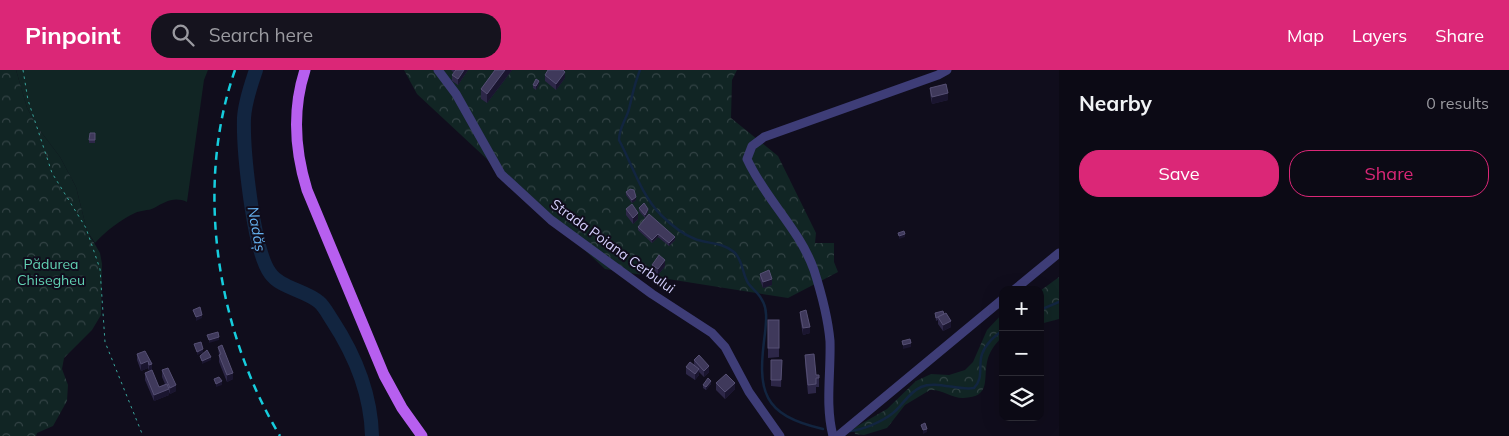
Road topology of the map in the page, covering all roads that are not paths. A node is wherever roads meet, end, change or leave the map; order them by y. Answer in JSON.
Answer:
{"nodes":[{"id":1,"x":304,"y":70,"type":"edge"},
{"id":2,"x":438,"y":70,"type":"edge"},
{"id":3,"x":947,"y":70,"type":"edge"},
{"id":4,"x":1059,"y":253,"type":"edge"},
{"id":5,"x":1019,"y":286,"type":"edge"},
{"id":6,"x":999,"y":302,"type":"edge"},
{"id":7,"x":422,"y":436,"type":"edge"},
{"id":8,"x":780,"y":436,"type":"edge"},
{"id":9,"x":833,"y":436,"type":"edge"},
{"id":10,"x":838,"y":436,"type":"edge"}],
"edges":[{"from":1,"to":7,"type":"main road"},
{"from":2,"to":8,"type":"street","name":"Strada Poiana Cerbului"},
{"from":3,"to":9,"type":"street"},
{"from":4,"to":5,"type":"street"},
{"from":6,"to":10,"type":"street"}]}
